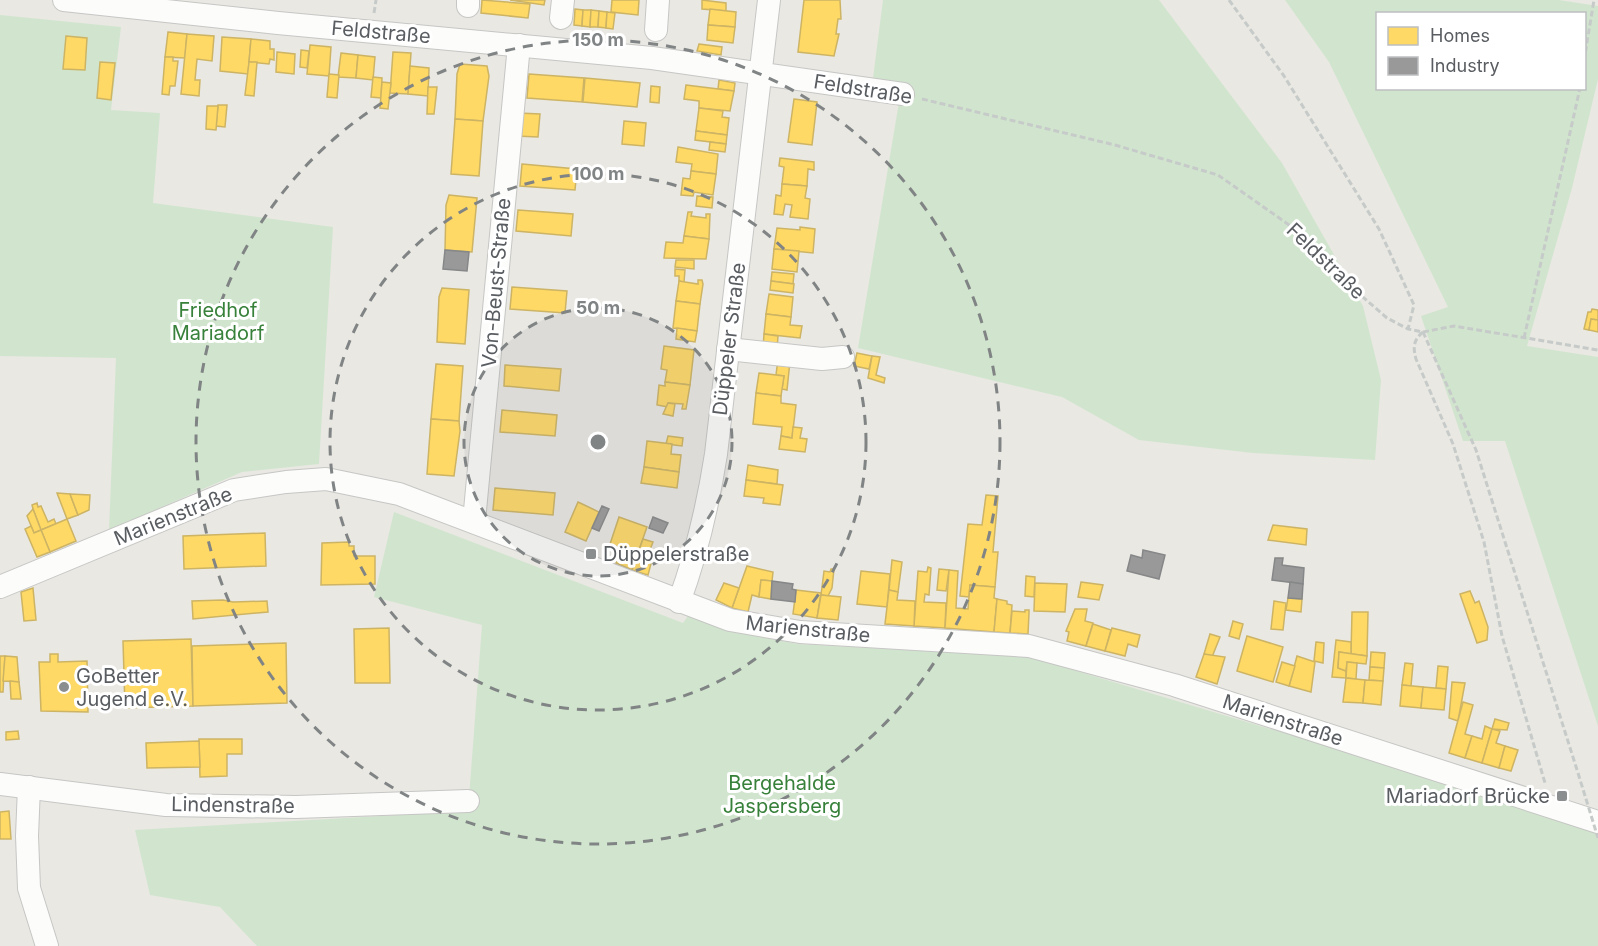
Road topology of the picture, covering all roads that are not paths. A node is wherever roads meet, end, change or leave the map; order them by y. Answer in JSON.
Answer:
{"nodes":[{"id":1,"x":76,"y":0,"type":"edge"},
{"id":2,"x":658,"y":0,"type":"edge"},
{"id":3,"x":769,"y":0,"type":"edge"},
{"id":4,"x":656,"y":30,"type":"dead end"},
{"id":5,"x":519,"y":45,"type":"junction"},
{"id":6,"x":760,"y":73,"type":"junction"},
{"id":7,"x":903,"y":94,"type":"road end"},
{"id":8,"x":728,"y":349,"type":"junction"},
{"id":9,"x":843,"y":357,"type":"dead end"},
{"id":10,"x":474,"y":521,"type":"junction"},
{"id":11,"x":0,"y":587,"type":"edge"},
{"id":12,"x":679,"y":602,"type":"junction"},
{"id":13,"x":0,"y":784,"type":"edge"},
{"id":14,"x":29,"y":788,"type":"junction"},
{"id":15,"x":468,"y":801,"type":"dead end"},
{"id":16,"x":1598,"y":822,"type":"edge"},
{"id":17,"x":47,"y":946,"type":"edge"}],
"edges":[{"from":1,"to":5,"type":"street","name":"Feldstraße"},
{"from":2,"to":4,"type":"street"},
{"from":3,"to":6,"type":"street","name":"Düppeler Straße"},
{"from":5,"to":6,"type":"street","name":"Feldstraße"},
{"from":5,"to":10,"type":"street","name":"Von-Beust-Straße"},
{"from":6,"to":7,"type":"street","name":"Feldstraße"},
{"from":6,"to":8,"type":"street","name":"Düppeler Straße"},
{"from":8,"to":9,"type":"street"},
{"from":8,"to":12,"type":"street","name":"Düppeler Straße"},
{"from":10,"to":11,"type":"street","name":"Marienstraße"},
{"from":10,"to":12,"type":"street","name":"Marienstraße"},
{"from":12,"to":16,"type":"street","name":"Marienstraße"},
{"from":13,"to":14,"type":"street","name":"Lindenstraße"},
{"from":14,"to":15,"type":"street","name":"Lindenstraße"},
{"from":14,"to":17,"type":"street"}]}
